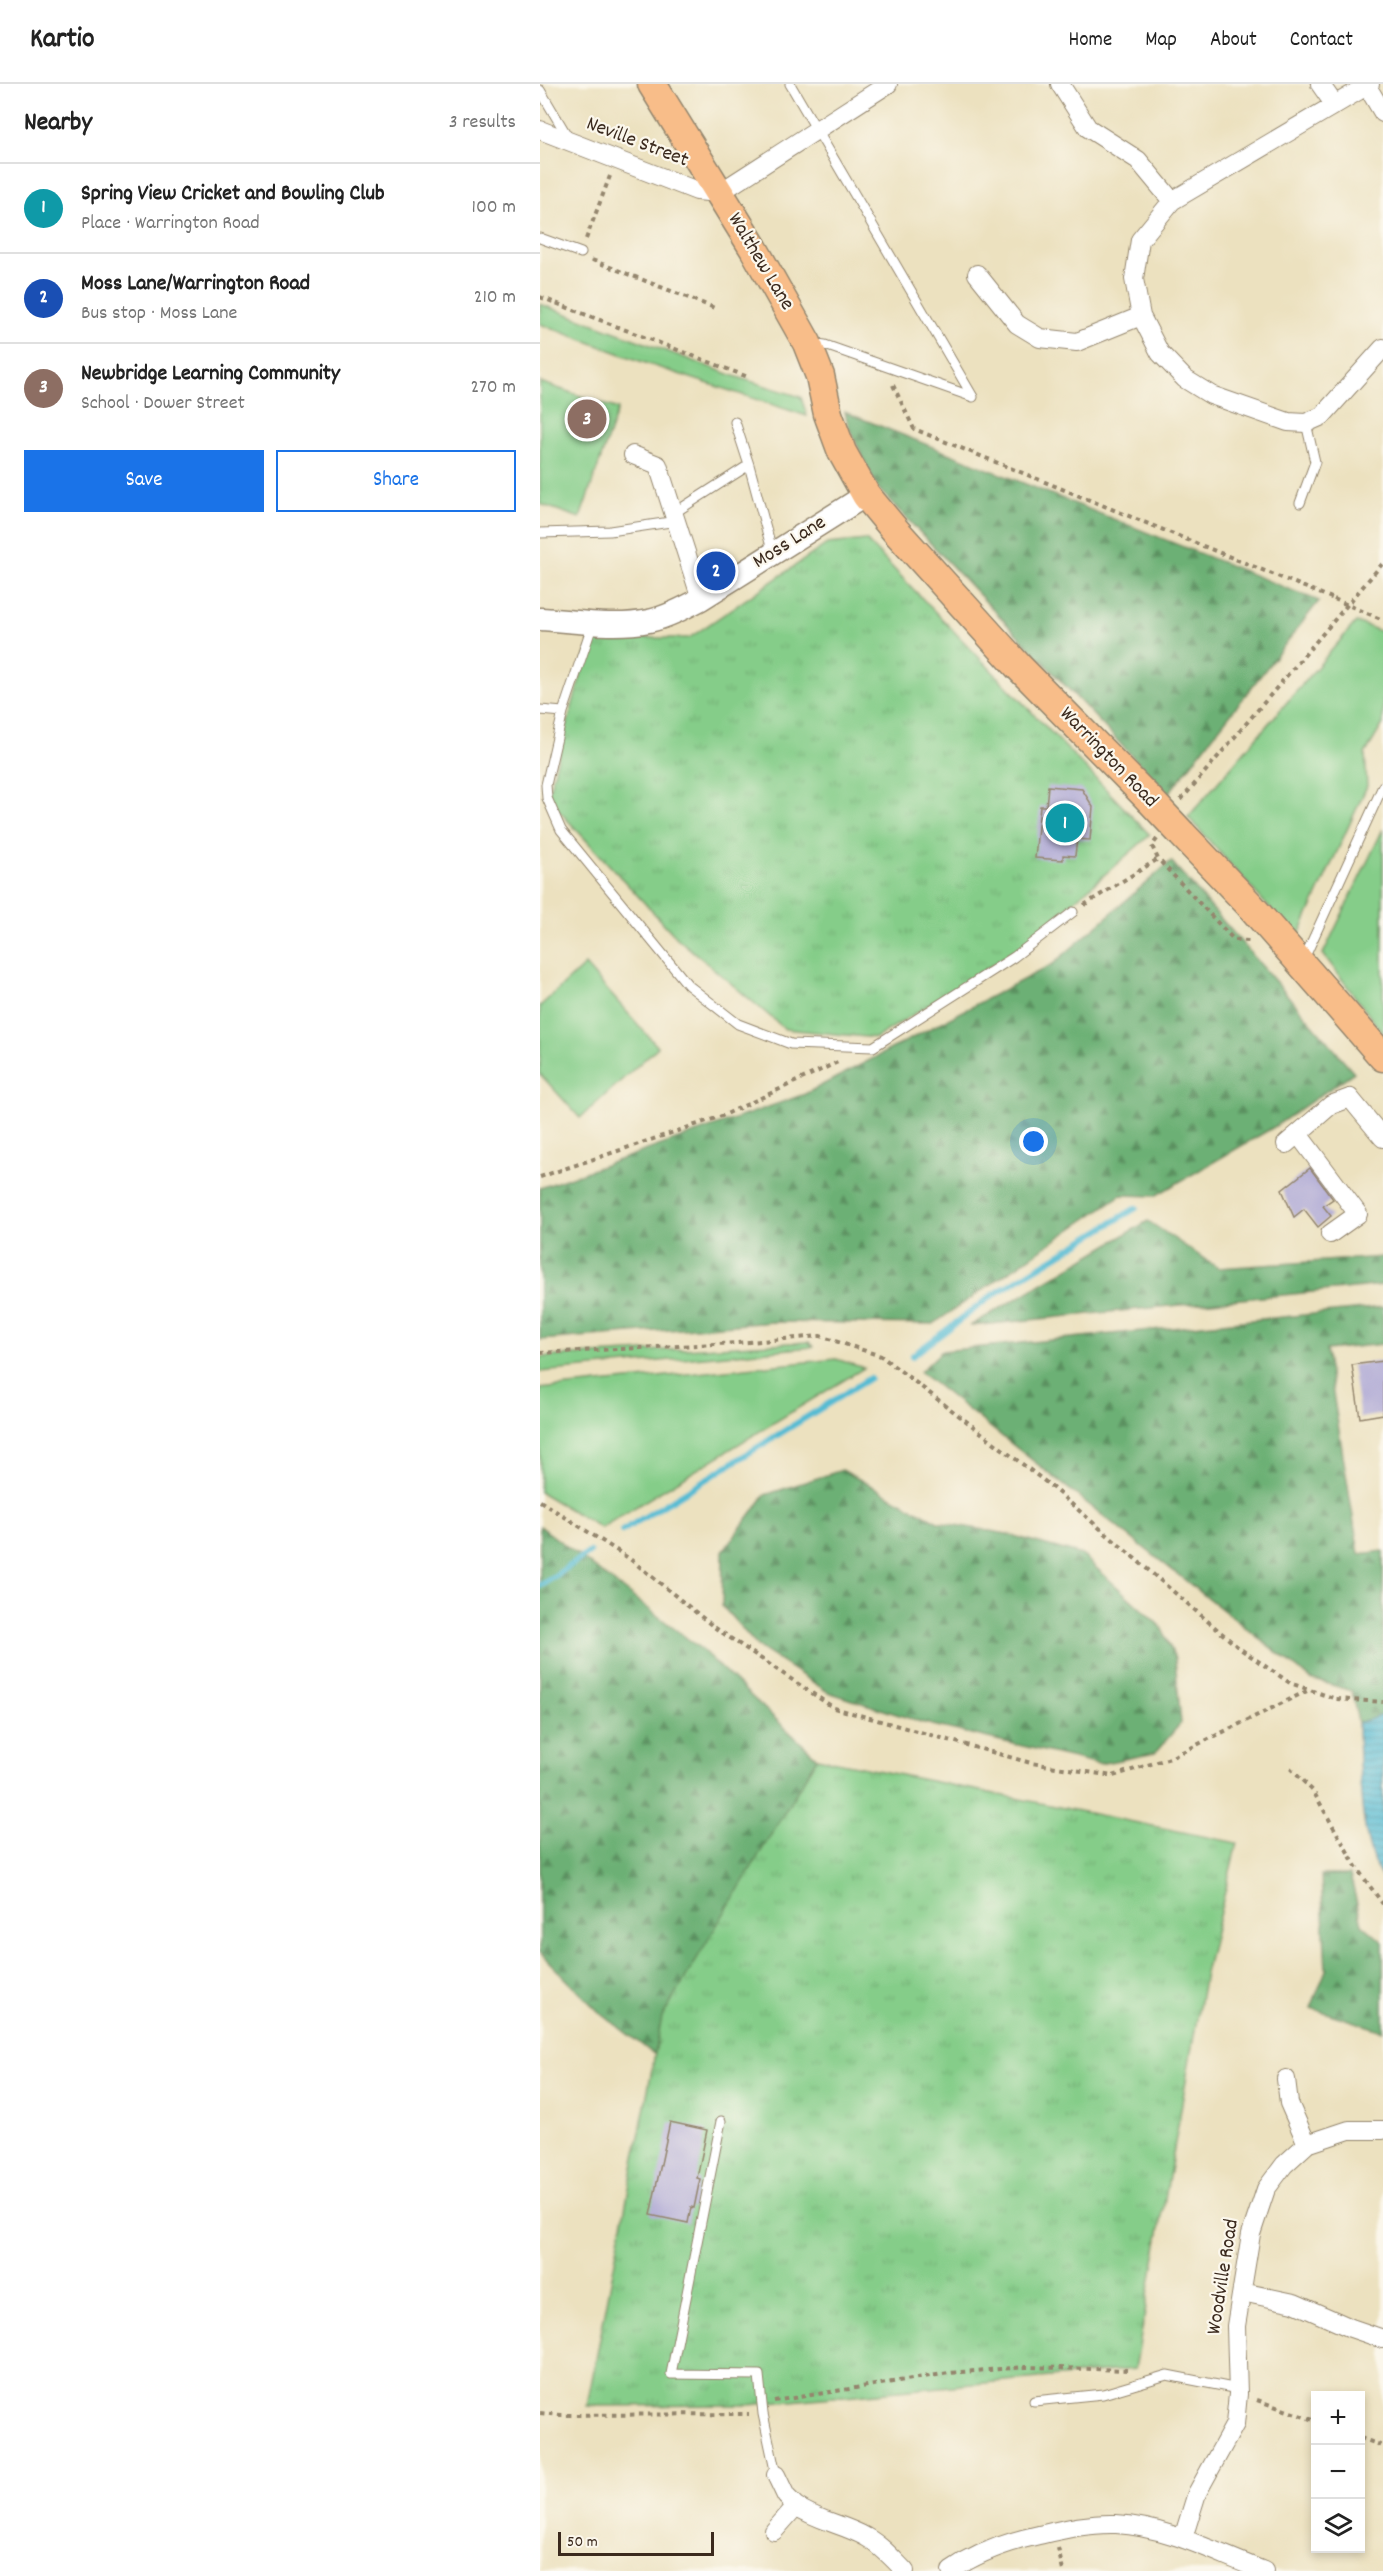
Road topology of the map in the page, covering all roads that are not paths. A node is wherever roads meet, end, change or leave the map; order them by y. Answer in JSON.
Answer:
{"nodes":[{"id":1,"x":652,"y":84,"type":"edge"},
{"id":2,"x":790,"y":84,"type":"edge"},
{"id":3,"x":888,"y":84,"type":"edge"},
{"id":4,"x":1060,"y":84,"type":"edge"},
{"id":5,"x":1320,"y":84,"type":"edge"},
{"id":6,"x":1369,"y":85,"type":"edge"},
{"id":7,"x":540,"y":90,"type":"edge"},
{"id":8,"x":1334,"y":104,"type":"junction"},
{"id":9,"x":1383,"y":113,"type":"edge"},
{"id":10,"x":817,"y":129,"type":"junction"},
{"id":11,"x":540,"y":130,"type":"edge"},
{"id":12,"x":571,"y":141,"type":"junction"},
{"id":13,"x":719,"y":193,"type":"junction"},
{"id":14,"x":1172,"y":201,"type":"junction"},
{"id":15,"x":540,"y":238,"type":"edge"},
{"id":16,"x":581,"y":253,"type":"road end"},
{"id":17,"x":977,"y":274,"type":"dead end"},
{"id":18,"x":1141,"y":316,"type":"junction"},
{"id":19,"x":807,"y":343,"type":"junction"},
{"id":20,"x":1383,"y":348,"type":"edge"},
{"id":21,"x":735,"y":422,"type":"dead end"},
{"id":22,"x":1306,"y":423,"type":"junction"},
{"id":23,"x":842,"y":452,"type":"joint"},
{"id":24,"x":633,"y":455,"type":"dead end"},
{"id":25,"x":749,"y":465,"type":"junction"},
{"id":26,"x":866,"y":495,"type":"junction"},
{"id":27,"x":1300,"y":503,"type":"dead end"},
{"id":28,"x":675,"y":517,"type":"junction"},
{"id":29,"x":540,"y":533,"type":"edge"},
{"id":30,"x":773,"y":554,"type":"junction"},
{"id":31,"x":701,"y":599,"type":"junction"},
{"id":32,"x":540,"y":619,"type":"edge"},
{"id":33,"x":593,"y":622,"type":"junction"},
{"id":34,"x":540,"y":710,"type":"edge"},
{"id":35,"x":563,"y":712,"type":"junction"},
{"id":36,"x":1383,"y":786,"type":"edge"},
{"id":37,"x":1073,"y":912,"type":"road end"},
{"id":38,"x":1302,"y":964,"type":"junction"},
{"id":39,"x":1383,"y":1057,"type":"edge"},
{"id":40,"x":1383,"y":1138,"type":"edge"},
{"id":41,"x":1330,"y":1234,"type":"dead end"},
{"id":42,"x":1286,"y":2079,"type":"dead end"},
{"id":43,"x":721,"y":2121,"type":"dead end"},
{"id":44,"x":1383,"y":2130,"type":"edge"},
{"id":45,"x":1307,"y":2144,"type":"junction"},
{"id":46,"x":1242,"y":2292,"type":"junction"},
{"id":47,"x":1383,"y":2339,"type":"edge"},
{"id":48,"x":1238,"y":2392,"type":"junction"},
{"id":49,"x":1034,"y":2401,"type":"dead end"},
{"id":50,"x":776,"y":2475,"type":"joint"},
{"id":51,"x":796,"y":2506,"type":"junction"},
{"id":52,"x":774,"y":2531,"type":"dead end"},
{"id":53,"x":1183,"y":2538,"type":"junction"},
{"id":54,"x":905,"y":2571,"type":"edge"},
{"id":55,"x":951,"y":2571,"type":"edge"},
{"id":56,"x":1264,"y":2571,"type":"edge"}],
"edges":[{"from":1,"to":13,"type":"main road","name":"Walthew Lane"},
{"from":2,"to":10,"type":"lane"},
{"from":3,"to":10,"type":"street"},
{"from":4,"to":14,"type":"street"},
{"from":5,"to":8,"type":"street"},
{"from":6,"to":8,"type":"street"},
{"from":6,"to":9,"type":"street"},
{"from":7,"to":12,"type":"lane"},
{"from":8,"to":14,"type":"street"},
{"from":10,"to":13,"type":"street"},
{"from":10,"to":19,"type":"lane"},
{"from":11,"to":12,"type":"street","name":"Neville Street"},
{"from":12,"to":13,"type":"street","name":"Neville Street"},
{"from":13,"to":19,"type":"main road","name":"Walthew Lane"},
{"from":14,"to":18,"type":"street"},
{"from":15,"to":16,"type":"lane"},
{"from":17,"to":18,"type":"street"},
{"from":18,"to":22,"type":"street"},
{"from":19,"to":23,"type":"main road","name":"Walthew Lane"},
{"from":20,"to":22,"type":"street"},
{"from":21,"to":25,"type":"lane"},
{"from":22,"to":27,"type":"lane"},
{"from":23,"to":26,"type":"main road","name":"Warrington Road"},
{"from":24,"to":28,"type":"street"},
{"from":25,"to":28,"type":"lane"},
{"from":25,"to":30,"type":"lane"},
{"from":26,"to":30,"type":"street","name":"Moss Lane"},
{"from":26,"to":38,"type":"main road","name":"Warrington Road","bridge":true},
{"from":28,"to":29,"type":"lane"},
{"from":28,"to":31,"type":"street"},
{"from":30,"to":31,"type":"street","name":"Moss Lane"},
{"from":31,"to":33,"type":"street","name":"Moss Lane"},
{"from":32,"to":33,"type":"street","name":"Moss Lane"},
{"from":33,"to":35,"type":"lane"},
{"from":34,"to":35,"type":"lane"},
{"from":35,"to":37,"type":"lane"},
{"from":36,"to":38,"type":"lane"},
{"from":38,"to":39,"type":"main road","name":"Warrington Road"},
{"from":40,"to":41,"type":"street"},
{"from":42,"to":45,"type":"street"},
{"from":43,"to":50,"type":"lane"},
{"from":44,"to":45,"type":"street","name":"Woodville Road"},
{"from":45,"to":46,"type":"street","name":"Woodville Road"},
{"from":46,"to":47,"type":"street"},
{"from":46,"to":48,"type":"street","name":"Woodville Road"},
{"from":48,"to":49,"type":"lane"},
{"from":48,"to":53,"type":"street","name":"Woodville Road"},
{"from":50,"to":51,"type":"street"},
{"from":51,"to":52,"type":"street"},
{"from":51,"to":54,"type":"street"},
{"from":53,"to":55,"type":"street"},
{"from":53,"to":56,"type":"street"}]}
